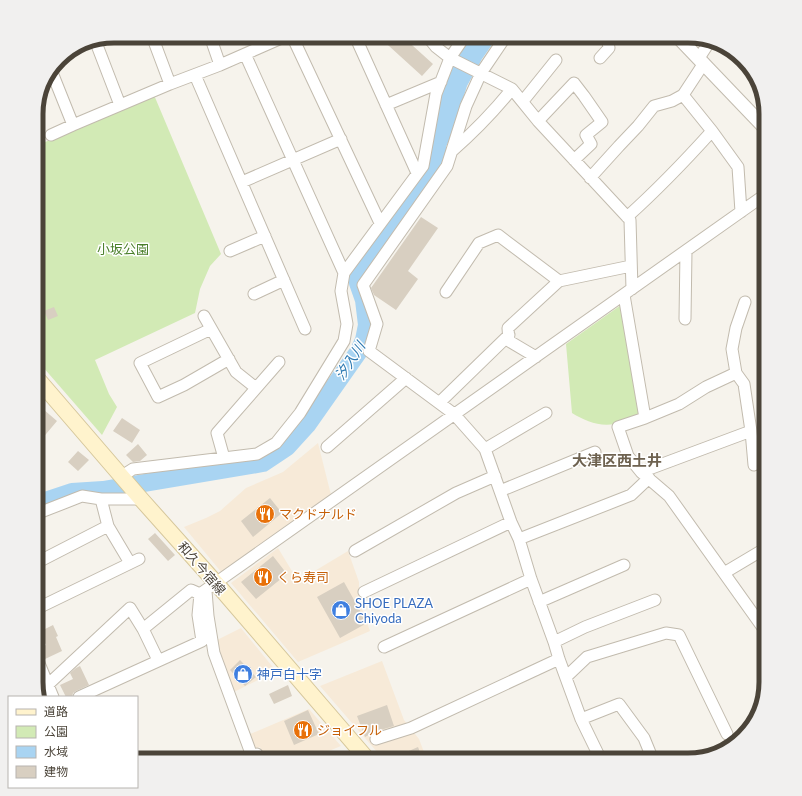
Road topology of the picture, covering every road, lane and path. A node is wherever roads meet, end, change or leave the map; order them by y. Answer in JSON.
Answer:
{"nodes":[{"id":1,"x":155,"y":43,"type":"edge"},
{"id":2,"x":212,"y":43,"type":"edge"},
{"id":3,"x":259,"y":43,"type":"edge"},
{"id":4,"x":295,"y":43,"type":"edge"},
{"id":5,"x":358,"y":43,"type":"edge"},
{"id":6,"x":433,"y":43,"type":"edge"},
{"id":7,"x":460,"y":43,"type":"edge"},
{"id":8,"x":501,"y":43,"type":"edge"},
{"id":9,"x":608,"y":43,"type":"edge"},
{"id":10,"x":684,"y":43,"type":"edge"},
{"id":11,"x":97,"y":45,"type":"edge"},
{"id":12,"x":708,"y":46,"type":"edge"},
{"id":13,"x":245,"y":54,"type":"junction"},
{"id":14,"x":450,"y":58,"type":"junction"},
{"id":15,"x":600,"y":58,"type":"dead end"},
{"id":16,"x":556,"y":60,"type":"dead end"},
{"id":17,"x":701,"y":61,"type":"junction"},
{"id":18,"x":220,"y":65,"type":"junction"},
{"id":19,"x":481,"y":73,"type":"junction"},
{"id":20,"x":195,"y":74,"type":"junction"},
{"id":21,"x":54,"y":77,"type":"edge"},
{"id":22,"x":440,"y":82,"type":"junction"},
{"id":23,"x":170,"y":84,"type":"junction"},
{"id":24,"x":512,"y":89,"type":"junction"},
{"id":25,"x":683,"y":95,"type":"junction"},
{"id":26,"x":523,"y":101,"type":"junction"},
{"id":27,"x":120,"y":105,"type":"junction"},
{"id":28,"x":386,"y":106,"type":"junction"},
{"id":29,"x":538,"y":121,"type":"junction"},
{"id":30,"x":759,"y":121,"type":"edge"},
{"id":31,"x":73,"y":125,"type":"junction"},
{"id":32,"x":712,"y":131,"type":"junction"},
{"id":33,"x":51,"y":135,"type":"dead end"},
{"id":34,"x":341,"y":139,"type":"junction"},
{"id":35,"x":452,"y":151,"type":"junction"},
{"id":36,"x":293,"y":160,"type":"junction"},
{"id":37,"x":574,"y":160,"type":"junction"},
{"id":38,"x":417,"y":173,"type":"junction"},
{"id":39,"x":590,"y":178,"type":"junction"},
{"id":40,"x":242,"y":182,"type":"junction"},
{"id":41,"x":759,"y":199,"type":"edge"},
{"id":42,"x":741,"y":212,"type":"junction"},
{"id":43,"x":627,"y":217,"type":"junction"},
{"id":44,"x":380,"y":223,"type":"junction"},
{"id":45,"x":265,"y":236,"type":"junction"},
{"id":46,"x":230,"y":251,"type":"dead end"},
{"id":47,"x":686,"y":251,"type":"junction"},
{"id":48,"x":630,"y":266,"type":"junction"},
{"id":49,"x":344,"y":273,"type":"junction"},
{"id":50,"x":284,"y":280,"type":"junction"},
{"id":51,"x":559,"y":281,"type":"junction"},
{"id":52,"x":446,"y":292,"type":"dead end"},
{"id":53,"x":628,"y":292,"type":"junction"},
{"id":54,"x":254,"y":294,"type":"dead end"},
{"id":55,"x":745,"y":302,"type":"dead end"},
{"id":56,"x":204,"y":316,"type":"dead end"},
{"id":57,"x":685,"y":319,"type":"dead end"},
{"id":58,"x":211,"y":329,"type":"junction"},
{"id":59,"x":305,"y":329,"type":"dead end"},
{"id":60,"x":508,"y":335,"type":"junction"},
{"id":61,"x":536,"y":357,"type":"junction"},
{"id":62,"x":229,"y":359,"type":"junction"},
{"id":63,"x":279,"y":362,"type":"dead end"},
{"id":64,"x":736,"y":373,"type":"junction"},
{"id":65,"x":406,"y":378,"type":"junction"},
{"id":66,"x":43,"y":385,"type":"edge"},
{"id":67,"x":256,"y":388,"type":"junction"},
{"id":68,"x":439,"y":403,"type":"junction"},
{"id":69,"x":546,"y":412,"type":"dead end"},
{"id":70,"x":454,"y":414,"type":"junction"},
{"id":71,"x":645,"y":418,"type":"junction"},
{"id":72,"x":752,"y":431,"type":"junction"},
{"id":73,"x":327,"y":447,"type":"dead end"},
{"id":74,"x":485,"y":449,"type":"junction"},
{"id":75,"x":595,"y":452,"type":"dead end"},
{"id":76,"x":224,"y":458,"type":"junction"},
{"id":77,"x":754,"y":465,"type":"dead end"},
{"id":78,"x":645,"y":475,"type":"junction"},
{"id":79,"x":122,"y":476,"type":"junction"},
{"id":80,"x":495,"y":476,"type":"junction"},
{"id":81,"x":500,"y":491,"type":"junction"},
{"id":82,"x":139,"y":496,"type":"junction"},
{"id":83,"x":101,"y":499,"type":"junction"},
{"id":84,"x":43,"y":511,"type":"edge"},
{"id":85,"x":512,"y":522,"type":"junction"},
{"id":86,"x":108,"y":526,"type":"junction"},
{"id":87,"x":519,"y":539,"type":"junction"},
{"id":88,"x":355,"y":551,"type":"dead end"},
{"id":89,"x":759,"y":552,"type":"edge"},
{"id":90,"x":43,"y":559,"type":"edge"},
{"id":91,"x":624,"y":565,"type":"dead end"},
{"id":92,"x":724,"y":573,"type":"junction"},
{"id":93,"x":532,"y":579,"type":"junction"},
{"id":94,"x":207,"y":589,"type":"junction"},
{"id":95,"x":364,"y":592,"type":"dead end"},
{"id":96,"x":655,"y":600,"type":"dead end"},
{"id":97,"x":539,"y":602,"type":"junction"},
{"id":98,"x":43,"y":606,"type":"edge"},
{"id":99,"x":759,"y":622,"type":"edge"},
{"id":100,"x":143,"y":629,"type":"junction"},
{"id":101,"x":554,"y":642,"type":"junction"},
{"id":102,"x":384,"y":647,"type":"dead end"},
{"id":103,"x":559,"y":659,"type":"junction"},
{"id":104,"x":158,"y":660,"type":"junction"},
{"id":105,"x":566,"y":677,"type":"junction"},
{"id":106,"x":44,"y":689,"type":"edge"},
{"id":107,"x":52,"y":696,"type":"edge"},
{"id":108,"x":81,"y":696,"type":"edge"},
{"id":109,"x":581,"y":718,"type":"junction"},
{"id":110,"x":727,"y":734,"type":"dead end"},
{"id":111,"x":376,"y":739,"type":"dead end"},
{"id":112,"x":250,"y":753,"type":"edge"},
{"id":113,"x":361,"y":753,"type":"edge"},
{"id":114,"x":598,"y":753,"type":"edge"},
{"id":115,"x":650,"y":753,"type":"edge"}],
"edges":[{"from":1,"to":23,"type":"street"},
{"from":2,"to":18,"type":"street"},
{"from":3,"to":13,"type":"street"},
{"from":4,"to":34,"type":"street"},
{"from":5,"to":28,"type":"street"},
{"from":6,"to":14,"type":"street"},
{"from":7,"to":14,"type":"street"},
{"from":8,"to":19,"type":"street"},
{"from":9,"to":15,"type":"street"},
{"from":10,"to":17,"type":"street"},
{"from":11,"to":27,"type":"street"},
{"from":12,"to":17,"type":"street"},
{"from":13,"to":18,"type":"street"},
{"from":13,"to":36,"type":"street"},
{"from":14,"to":19,"type":"street"},
{"from":14,"to":22,"type":"street"},
{"from":16,"to":26,"type":"street"},
{"from":17,"to":25,"type":"street"},
{"from":17,"to":30,"type":"street"},
{"from":18,"to":20,"type":"street"},
{"from":19,"to":24,"type":"street"},
{"from":19,"to":35,"type":"street"},
{"from":20,"to":23,"type":"street"},
{"from":20,"to":40,"type":"street"},
{"from":21,"to":31,"type":"street"},
{"from":22,"to":28,"type":"street"},
{"from":22,"to":38,"type":"street"},
{"from":23,"to":27,"type":"street"},
{"from":24,"to":26,"type":"street"},
{"from":24,"to":35,"type":"street"},
{"from":25,"to":32,"type":"street"},
{"from":25,"to":39,"type":"street"},
{"from":26,"to":29,"type":"street"},
{"from":27,"to":31,"type":"street"},
{"from":28,"to":38,"type":"street"},
{"from":29,"to":37,"type":"street"},
{"from":29,"to":37,"type":"street"},
{"from":31,"to":33,"type":"street"},
{"from":32,"to":42,"type":"street"},
{"from":32,"to":43,"type":"street"},
{"from":34,"to":36,"type":"street"},
{"from":34,"to":44,"type":"street"},
{"from":35,"to":65,"type":"street"},
{"from":36,"to":40,"type":"street"},
{"from":36,"to":49,"type":"street"},
{"from":37,"to":39,"type":"street"},
{"from":38,"to":44,"type":"street"},
{"from":39,"to":43,"type":"street"},
{"from":40,"to":45,"type":"street"},
{"from":41,"to":42,"type":"street"},
{"from":42,"to":47,"type":"street"},
{"from":43,"to":48,"type":"street"},
{"from":44,"to":49,"type":"street"},
{"from":45,"to":46,"type":"street"},
{"from":45,"to":50,"type":"street"},
{"from":47,"to":53,"type":"street"},
{"from":47,"to":57,"type":"street"},
{"from":48,"to":51,"type":"street"},
{"from":48,"to":53,"type":"street"},
{"from":49,"to":76,"type":"street"},
{"from":50,"to":54,"type":"street"},
{"from":50,"to":59,"type":"street"},
{"from":51,"to":52,"type":"street"},
{"from":51,"to":60,"type":"street"},
{"from":53,"to":61,"type":"street"},
{"from":53,"to":71,"type":"street"},
{"from":55,"to":64,"type":"street"},
{"from":56,"to":58,"type":"street"},
{"from":58,"to":62,"type":"street"},
{"from":58,"to":62,"type":"street"},
{"from":60,"to":61,"type":"street"},
{"from":60,"to":68,"type":"street"},
{"from":61,"to":70,"type":"street"},
{"from":62,"to":67,"type":"street"},
{"from":63,"to":67,"type":"street"},
{"from":64,"to":71,"type":"street"},
{"from":64,"to":72,"type":"street"},
{"from":65,"to":68,"type":"street"},
{"from":65,"to":73,"type":"street"},
{"from":66,"to":79,"type":"main road","name":"和久今宿線"},
{"from":67,"to":76,"type":"street"},
{"from":68,"to":70,"type":"street"},
{"from":69,"to":74,"type":"street"},
{"from":70,"to":74,"type":"street"},
{"from":70,"to":94,"type":"street"},
{"from":71,"to":78,"type":"street"},
{"from":72,"to":77,"type":"street"},
{"from":72,"to":78,"type":"street"},
{"from":74,"to":80,"type":"street"},
{"from":75,"to":81,"type":"street"},
{"from":76,"to":79,"type":"street"},
{"from":78,"to":87,"type":"street"},
{"from":78,"to":92,"type":"street"},
{"from":79,"to":82,"type":"main road","name":"和久今宿線"},
{"from":80,"to":81,"type":"street"},
{"from":80,"to":88,"type":"street"},
{"from":81,"to":85,"type":"street"},
{"from":82,"to":83,"type":"street"},
{"from":82,"to":94,"type":"main road","name":"和久今宿線"},
{"from":83,"to":84,"type":"street"},
{"from":83,"to":86,"type":"street"},
{"from":85,"to":87,"type":"street"},
{"from":85,"to":95,"type":"street"},
{"from":86,"to":90,"type":"street"},
{"from":86,"to":98,"type":"street"},
{"from":87,"to":93,"type":"street"},
{"from":89,"to":92,"type":"street"},
{"from":91,"to":97,"type":"street"},
{"from":92,"to":99,"type":"street"},
{"from":93,"to":97,"type":"street"},
{"from":93,"to":102,"type":"street"},
{"from":94,"to":100,"type":"street"},
{"from":94,"to":104,"type":"street"},
{"from":94,"to":112,"type":"street"},
{"from":94,"to":113,"type":"main road","name":"和久今宿線"},
{"from":96,"to":101,"type":"street"},
{"from":97,"to":101,"type":"street"},
{"from":100,"to":104,"type":"street"},
{"from":100,"to":106,"type":"street"},
{"from":101,"to":103,"type":"street"},
{"from":103,"to":105,"type":"street"},
{"from":103,"to":111,"type":"street"},
{"from":104,"to":108,"type":"street"},
{"from":105,"to":109,"type":"street"},
{"from":105,"to":110,"type":"street"},
{"from":106,"to":107,"type":"street"},
{"from":109,"to":114,"type":"street"},
{"from":109,"to":115,"type":"street"}]}
